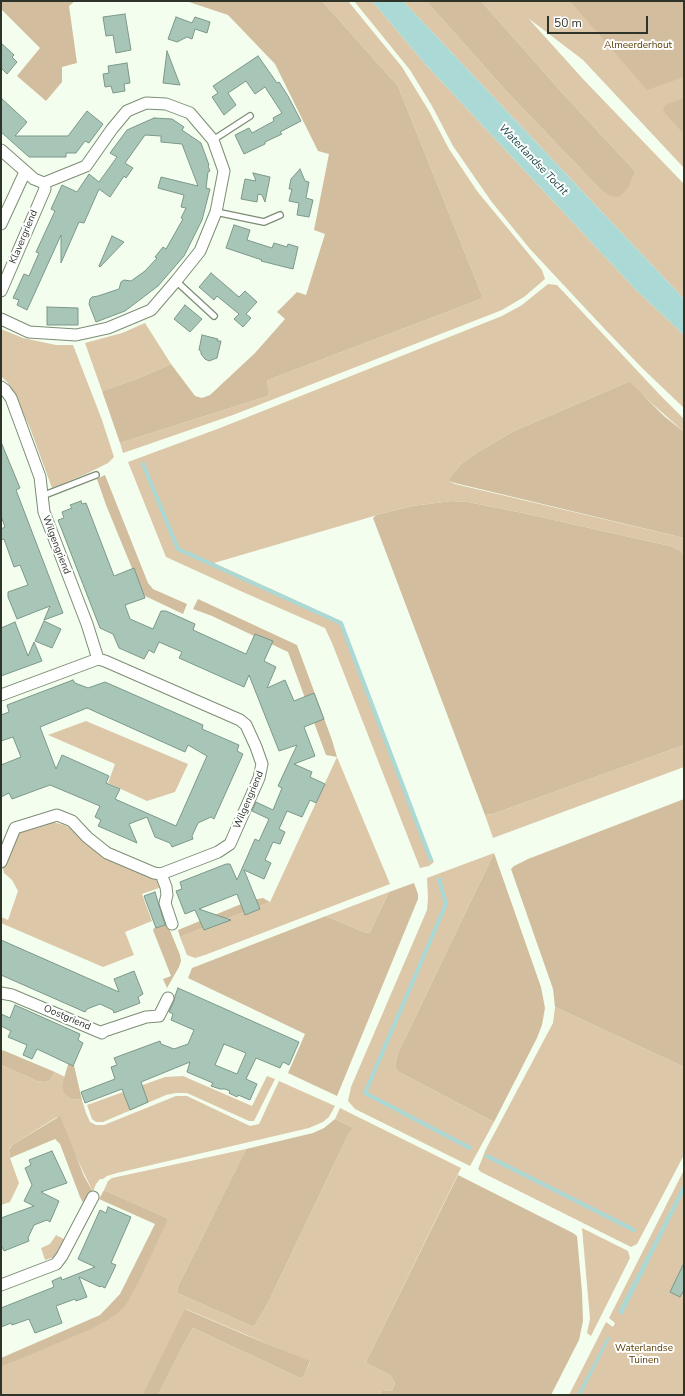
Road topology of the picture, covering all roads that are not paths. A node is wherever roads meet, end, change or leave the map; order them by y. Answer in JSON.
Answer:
{"nodes":[{"id":1,"x":250,"y":116,"type":"dead end"},
{"id":2,"x":213,"y":140,"type":"junction"},
{"id":3,"x":1,"y":150,"type":"edge"},
{"id":4,"x":25,"y":172,"type":"junction"},
{"id":5,"x":44,"y":182,"type":"junction"},
{"id":6,"x":216,"y":212,"type":"junction"},
{"id":7,"x":280,"y":215,"type":"dead end"},
{"id":8,"x":1,"y":224,"type":"edge"},
{"id":9,"x":176,"y":281,"type":"junction"},
{"id":10,"x":1,"y":291,"type":"edge"},
{"id":11,"x":214,"y":316,"type":"dead end"},
{"id":12,"x":1,"y":319,"type":"edge"},
{"id":13,"x":1,"y":387,"type":"edge"},
{"id":14,"x":96,"y":475,"type":"dead end"},
{"id":15,"x":42,"y":496,"type":"junction"},
{"id":16,"x":98,"y":659,"type":"junction"},
{"id":17,"x":1,"y":695,"type":"edge"},
{"id":18,"x":1,"y":862,"type":"edge"},
{"id":19,"x":161,"y":874,"type":"junction"},
{"id":20,"x":172,"y":924,"type":"dead end"},
{"id":21,"x":1,"y":993,"type":"edge"},
{"id":22,"x":168,"y":998,"type":"dead end"},
{"id":23,"x":93,"y":1197,"type":"dead end"},
{"id":24,"x":1,"y":1285,"type":"edge"}],
"edges":[{"from":1,"to":2,"type":"lane"},
{"from":2,"to":5,"type":"street"},
{"from":2,"to":6,"type":"street"},
{"from":3,"to":4,"type":"street"},
{"from":4,"to":5,"type":"street"},
{"from":4,"to":8,"type":"street"},
{"from":5,"to":10,"type":"street","name":"Klavergriend"},
{"from":6,"to":7,"type":"lane"},
{"from":6,"to":9,"type":"street"},
{"from":9,"to":11,"type":"lane"},
{"from":9,"to":12,"type":"street"},
{"from":13,"to":15,"type":"street","name":"Wilgengriend"},
{"from":14,"to":15,"type":"lane"},
{"from":15,"to":16,"type":"street","name":"Wilgengriend"},
{"from":16,"to":17,"type":"street"},
{"from":16,"to":19,"type":"street","name":"Wilgengriend"},
{"from":18,"to":19,"type":"street"},
{"from":19,"to":20,"type":"street"},
{"from":21,"to":22,"type":"street","name":"Oostgriend"},
{"from":23,"to":24,"type":"street"}]}
